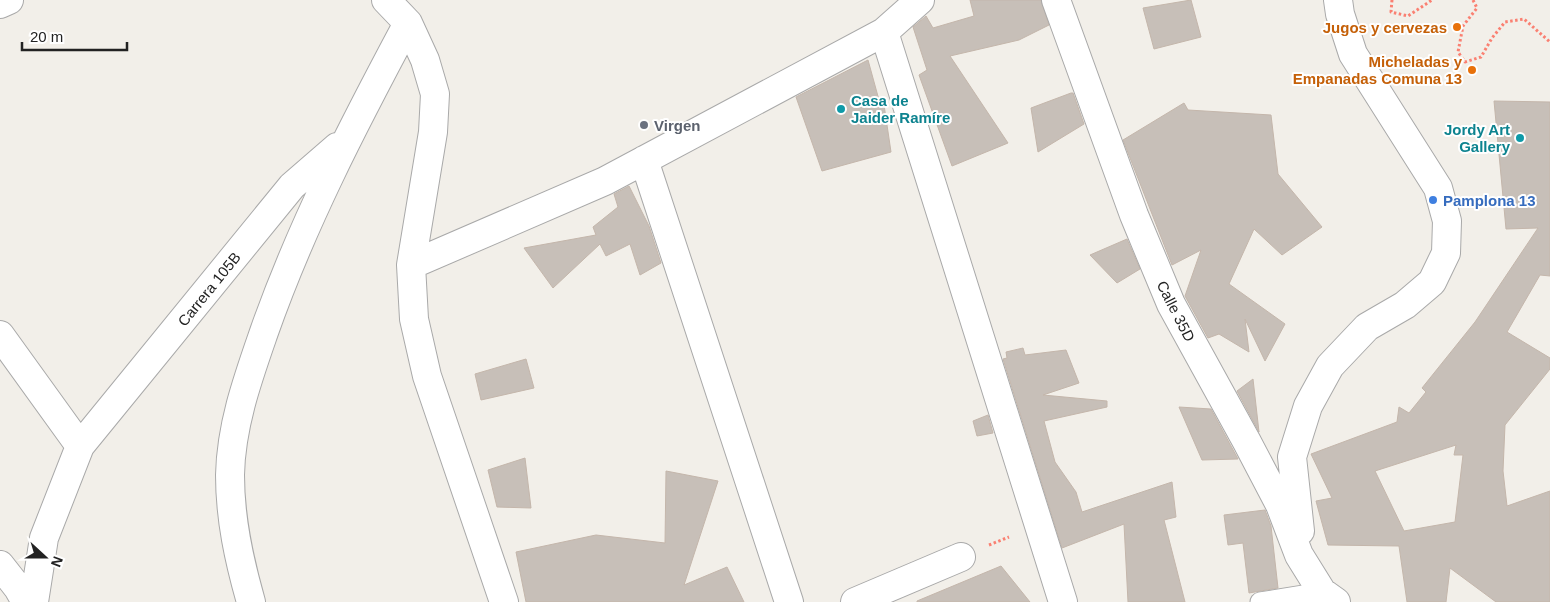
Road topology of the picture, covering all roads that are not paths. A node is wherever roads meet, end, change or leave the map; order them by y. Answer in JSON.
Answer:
{"nodes":[{"id":1,"x":9,"y":0,"type":"edge"},
{"id":2,"x":386,"y":0,"type":"edge"},
{"id":3,"x":920,"y":0,"type":"edge"},
{"id":4,"x":1056,"y":0,"type":"edge"},
{"id":5,"x":1338,"y":0,"type":"edge"},
{"id":6,"x":0,"y":4,"type":"edge"},
{"id":7,"x":408,"y":23,"type":"junction"},
{"id":8,"x":884,"y":32,"type":"junction"},
{"id":9,"x":346,"y":139,"type":"junction"},
{"id":10,"x":644,"y":160,"type":"junction"},
{"id":11,"x":411,"y":265,"type":"junction"},
{"id":12,"x":0,"y":335,"type":"edge"},
{"id":13,"x":80,"y":446,"type":"junction"},
{"id":14,"x":1299,"y":555,"type":"junction"},
{"id":15,"x":961,"y":557,"type":"road end"},
{"id":16,"x":0,"y":565,"type":"edge"},
{"id":17,"x":1329,"y":597,"type":"edge"},
{"id":18,"x":26,"y":602,"type":"edge"},
{"id":19,"x":34,"y":602,"type":"edge"},
{"id":20,"x":252,"y":602,"type":"edge"},
{"id":21,"x":504,"y":602,"type":"edge"},
{"id":22,"x":788,"y":602,"type":"edge"},
{"id":23,"x":855,"y":602,"type":"edge"},
{"id":24,"x":1063,"y":602,"type":"edge"},
{"id":25,"x":1260,"y":602,"type":"edge"}],
"edges":[{"from":1,"to":6,"type":"street"},
{"from":2,"to":7,"type":"street"},
{"from":3,"to":8,"type":"street"},
{"from":4,"to":14,"type":"street","name":"Calle 35D"},
{"from":5,"to":14,"type":"street"},
{"from":7,"to":9,"type":"street"},
{"from":7,"to":11,"type":"street"},
{"from":8,"to":10,"type":"street"},
{"from":8,"to":24,"type":"street"},
{"from":9,"to":13,"type":"street","name":"Carrera 105B"},
{"from":9,"to":20,"type":"street"},
{"from":10,"to":11,"type":"street"},
{"from":10,"to":22,"type":"street"},
{"from":11,"to":21,"type":"street"},
{"from":12,"to":13,"type":"street"},
{"from":13,"to":19,"type":"street","name":"Carrera 105B"},
{"from":14,"to":17,"type":"street","name":"Calle 35D"},
{"from":15,"to":23,"type":"street"},
{"from":16,"to":18,"type":"street"},
{"from":17,"to":25,"type":"lane"}]}
